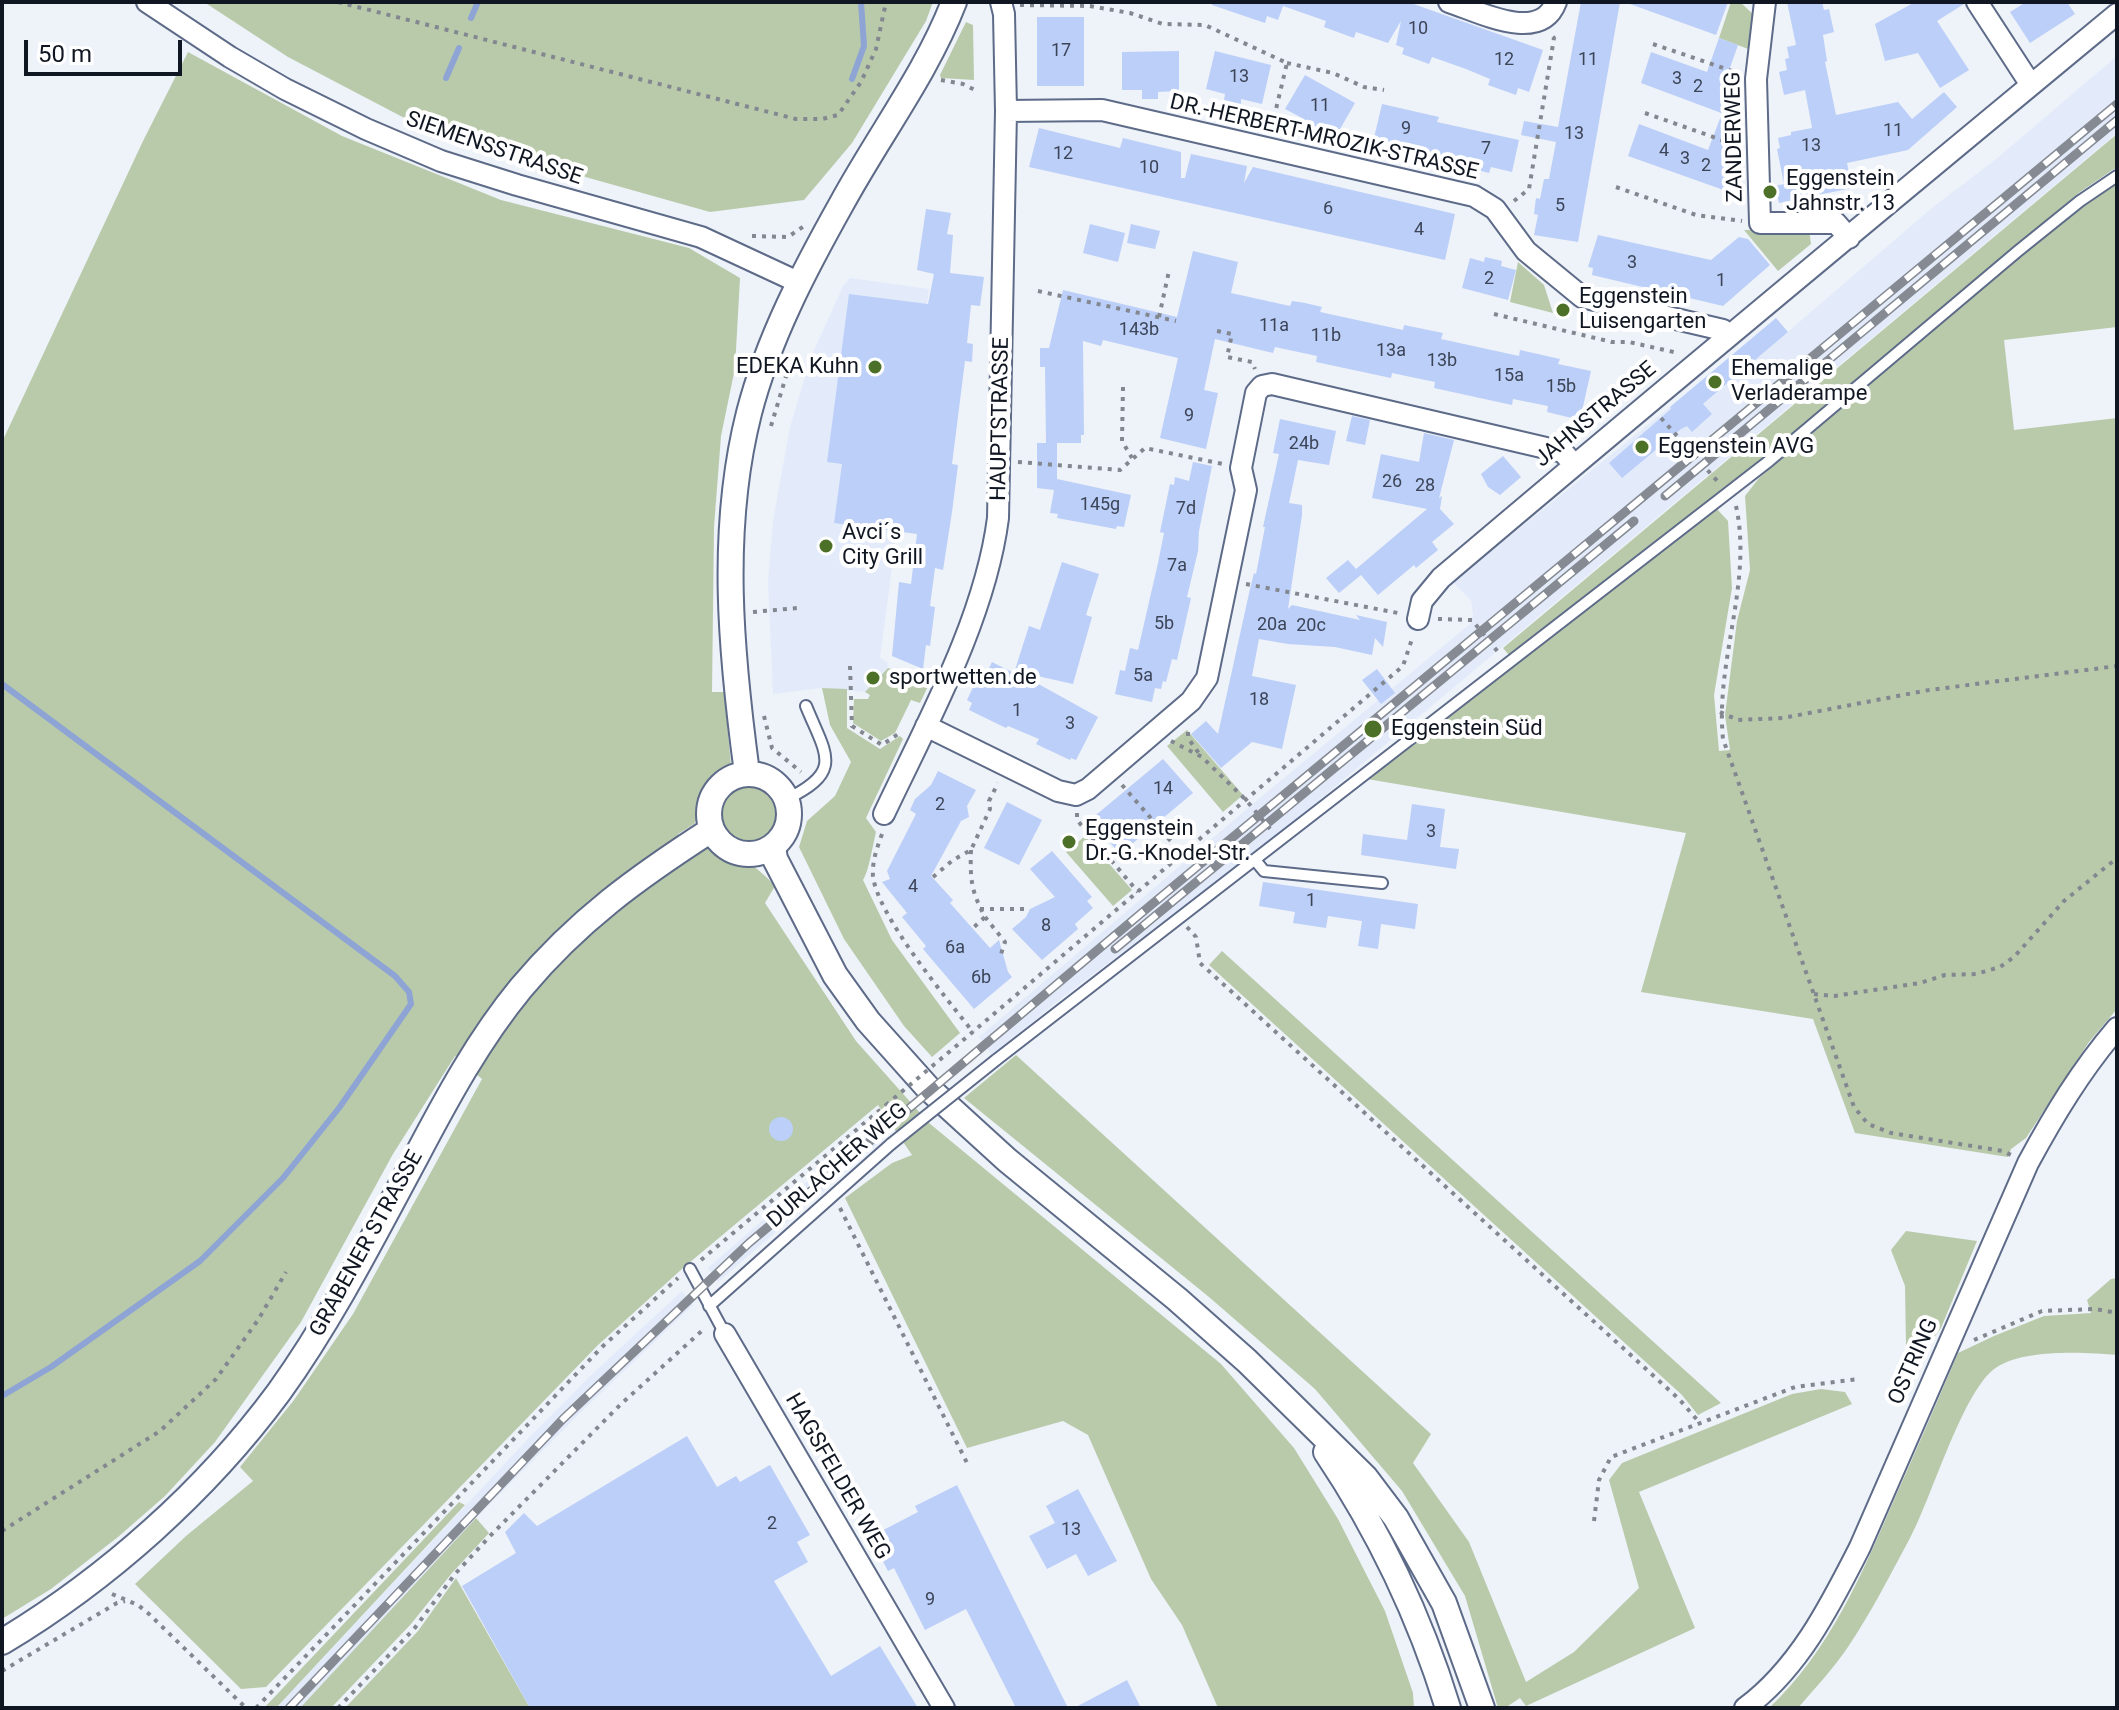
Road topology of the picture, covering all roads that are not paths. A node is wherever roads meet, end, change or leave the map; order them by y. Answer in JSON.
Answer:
{"nodes":[{"id":1,"x":147,"y":2,"type":"edge"},
{"id":2,"x":954,"y":2,"type":"edge"},
{"id":3,"x":1001,"y":2,"type":"edge"},
{"id":4,"x":1449,"y":2,"type":"edge"},
{"id":5,"x":1556,"y":2,"type":"edge"},
{"id":6,"x":1765,"y":2,"type":"edge"},
{"id":7,"x":1977,"y":2,"type":"edge"},
{"id":8,"x":2117,"y":14,"type":"edge"},
{"id":9,"x":2031,"y":85,"type":"junction"},
{"id":10,"x":1006,"y":111,"type":"junction"},
{"id":11,"x":2117,"y":176,"type":"edge"},
{"id":12,"x":1849,"y":238,"type":"junction"},
{"id":13,"x":800,"y":283,"type":"junction"},
{"id":14,"x":1729,"y":336,"type":"junction"},
{"id":15,"x":1574,"y":465,"type":"junction"},
{"id":16,"x":1418,"y":619,"type":"road end"},
{"id":17,"x":806,"y":706,"type":"dead end"},
{"id":18,"x":926,"y":726,"type":"junction"},
{"id":19,"x":747,"y":773,"type":"junction"},
{"id":20,"x":787,"y":799,"type":"junction"},
{"id":21,"x":884,"y":814,"type":"road end"},
{"id":22,"x":711,"y":830,"type":"junction"},
{"id":23,"x":773,"y":847,"type":"junction"},
{"id":24,"x":1255,"y":860,"type":"junction"},
{"id":25,"x":1382,"y":883,"type":"dead end"},
{"id":26,"x":2117,"y":1028,"type":"edge"},
{"id":27,"x":690,"y":1269,"type":"road end"},
{"id":28,"x":709,"y":1306,"type":"junction"},
{"id":29,"x":720,"y":1326,"type":"joint"},
{"id":30,"x":1305,"y":1420,"type":"junction"},
{"id":31,"x":2,"y":1642,"type":"edge"},
{"id":32,"x":1448,"y":1707,"type":"edge"},
{"id":33,"x":944,"y":1708,"type":"edge"},
{"id":34,"x":1482,"y":1708,"type":"edge"},
{"id":35,"x":1745,"y":1708,"type":"edge"}],
"edges":[{"from":1,"to":13,"type":"street","name":"SIEMENSSTRASSE"},
{"from":2,"to":13,"type":"street"},
{"from":3,"to":10,"type":"street","name":"HAUPTSTRASSE"},
{"from":4,"to":5,"type":"street"},
{"from":6,"to":12,"type":"street","name":"ZANDERWEG"},
{"from":7,"to":9,"type":"street"},
{"from":8,"to":9,"type":"street","name":"JAHNSTRASSE"},
{"from":9,"to":12,"type":"street","name":"JAHNSTRASSE"},
{"from":10,"to":14,"type":"street","name":"DR.-HERBERT-MROZIK-STRASSE"},
{"from":10,"to":18,"type":"street","name":"HAUPTSTRASSE"},
{"from":11,"to":24,"type":"lane","name":"DURLACHER WEG"},
{"from":12,"to":14,"type":"street","name":"JAHNSTRASSE"},
{"from":13,"to":19,"type":"street"},
{"from":14,"to":15,"type":"street","name":"JAHNSTRASSE"},
{"from":15,"to":16,"type":"street","name":"JAHNSTRASSE"},
{"from":15,"to":18,"type":"street"},
{"from":17,"to":20,"type":"lane"},
{"from":18,"to":21,"type":"street","name":"HAUPTSTRASSE"},
{"from":19,"to":20,"type":"street"},
{"from":19,"to":22,"type":"street"},
{"from":20,"to":23,"type":"street"},
{"from":22,"to":23,"type":"street"},
{"from":22,"to":31,"type":"street","name":"GRABENER STRASSE"},
{"from":23,"to":30,"type":"street"},
{"from":24,"to":25,"type":"lane"},
{"from":24,"to":28,"type":"lane","name":"DURLACHER WEG","bridge":true},
{"from":26,"to":35,"type":"street","name":"OSTRING"},
{"from":27,"to":28,"type":"lane","name":"HAGSFELDER WEG"},
{"from":28,"to":29,"type":"lane","name":"HAGSFELDER WEG"},
{"from":29,"to":33,"type":"street","name":"HAGSFELDER WEG"},
{"from":30,"to":32,"type":"street"},
{"from":30,"to":34,"type":"street"}]}
